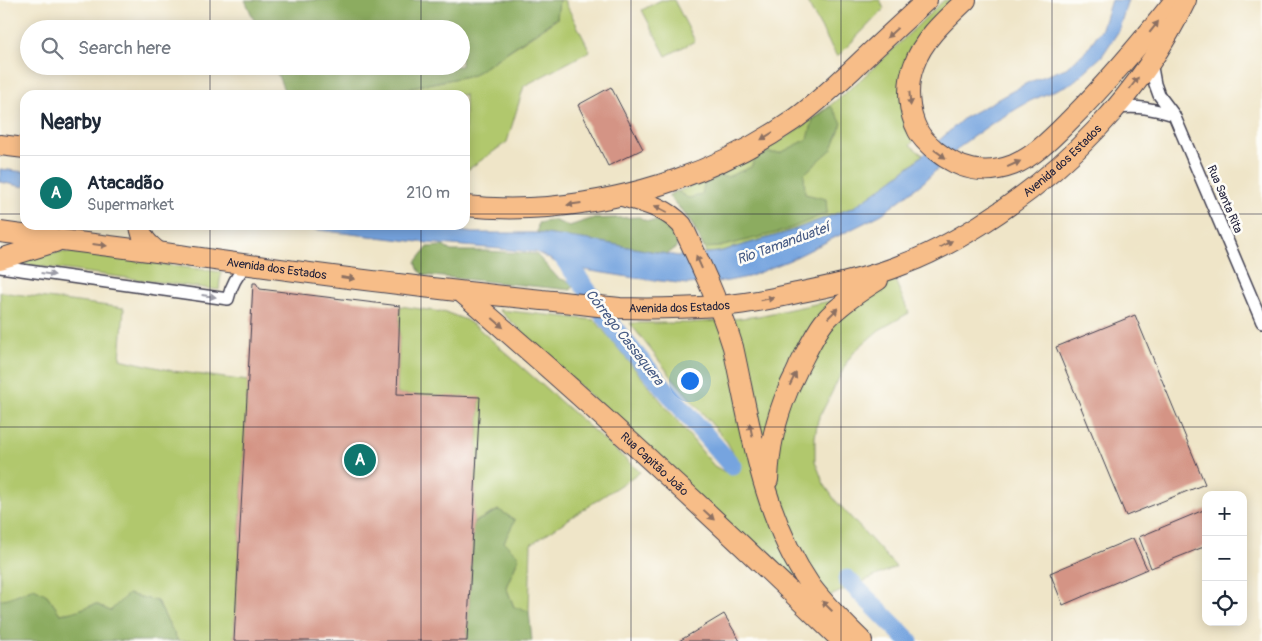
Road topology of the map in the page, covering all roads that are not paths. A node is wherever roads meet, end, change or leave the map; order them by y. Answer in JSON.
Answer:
{"nodes":[{"id":1,"x":927,"y":0,"type":"edge"},
{"id":2,"x":966,"y":0,"type":"edge"},
{"id":3,"x":1175,"y":0,"type":"edge"},
{"id":4,"x":1186,"y":0,"type":"edge"},
{"id":5,"x":1151,"y":62,"type":"junction"},
{"id":6,"x":1116,"y":108,"type":"junction"},
{"id":7,"x":1174,"y":115,"type":"junction"},
{"id":8,"x":0,"y":145,"type":"edge"},
{"id":9,"x":20,"y":147,"type":"edge"},
{"id":10,"x":622,"y":196,"type":"junction"},
{"id":11,"x":470,"y":206,"type":"edge"},
{"id":12,"x":141,"y":230,"type":"edge"},
{"id":13,"x":0,"y":232,"type":"edge"},
{"id":14,"x":62,"y":240,"type":"junction"},
{"id":15,"x":158,"y":252,"type":"junction"},
{"id":16,"x":0,"y":259,"type":"edge"},
{"id":17,"x":246,"y":265,"type":"junction"},
{"id":18,"x":902,"y":265,"type":"junction"},
{"id":19,"x":0,"y":268,"type":"edge"},
{"id":20,"x":461,"y":292,"type":"junction"},
{"id":21,"x":719,"y":306,"type":"junction"},
{"id":22,"x":1262,"y":322,"type":"edge"},
{"id":23,"x":767,"y":494,"type":"junction"},
{"id":24,"x":842,"y":641,"type":"edge"},
{"id":25,"x":862,"y":641,"type":"edge"}],
"edges":[{"from":1,"to":10,"type":"highway","one_way":true},
{"from":2,"to":3,"type":"highway","one_way":true},
{"from":4,"to":5,"type":"highway","name":"Avenida dos Estados"},
{"from":6,"to":5,"type":"highway","name":"Avenida dos Estados","one_way":true},
{"from":5,"to":7,"type":"street","name":"Rua Santa Rita"},
{"from":6,"to":7,"type":"street"},
{"from":18,"to":6,"type":"highway","name":"Avenida dos Estados","one_way":true},
{"from":7,"to":22,"type":"street","name":"Rua Santa Rita"},
{"from":8,"to":9,"type":"highway"},
{"from":10,"to":11,"type":"highway","one_way":true},
{"from":21,"to":10,"type":"highway","one_way":true},
{"from":12,"to":15,"type":"highway"},
{"from":13,"to":14,"type":"highway","name":"Avenida dos Estados"},
{"from":14,"to":15,"type":"highway","name":"Avenida dos Estados","one_way":true},
{"from":14,"to":16,"type":"highway"},
{"from":15,"to":17,"type":"highway","name":"Avenida dos Estados"},
{"from":19,"to":17,"type":"street","one_way":true},
{"from":17,"to":20,"type":"highway","name":"Avenida dos Estados","one_way":true},
{"from":21,"to":18,"type":"highway","name":"Avenida dos Estados","one_way":true},
{"from":23,"to":18,"type":"highway","one_way":true},
{"from":20,"to":21,"type":"highway","name":"Avenida dos Estados"},
{"from":20,"to":24,"type":"highway","name":"Rua Capitão João","one_way":true},
{"from":23,"to":21,"type":"highway","one_way":true},
{"from":25,"to":23,"type":"highway","one_way":true}]}
